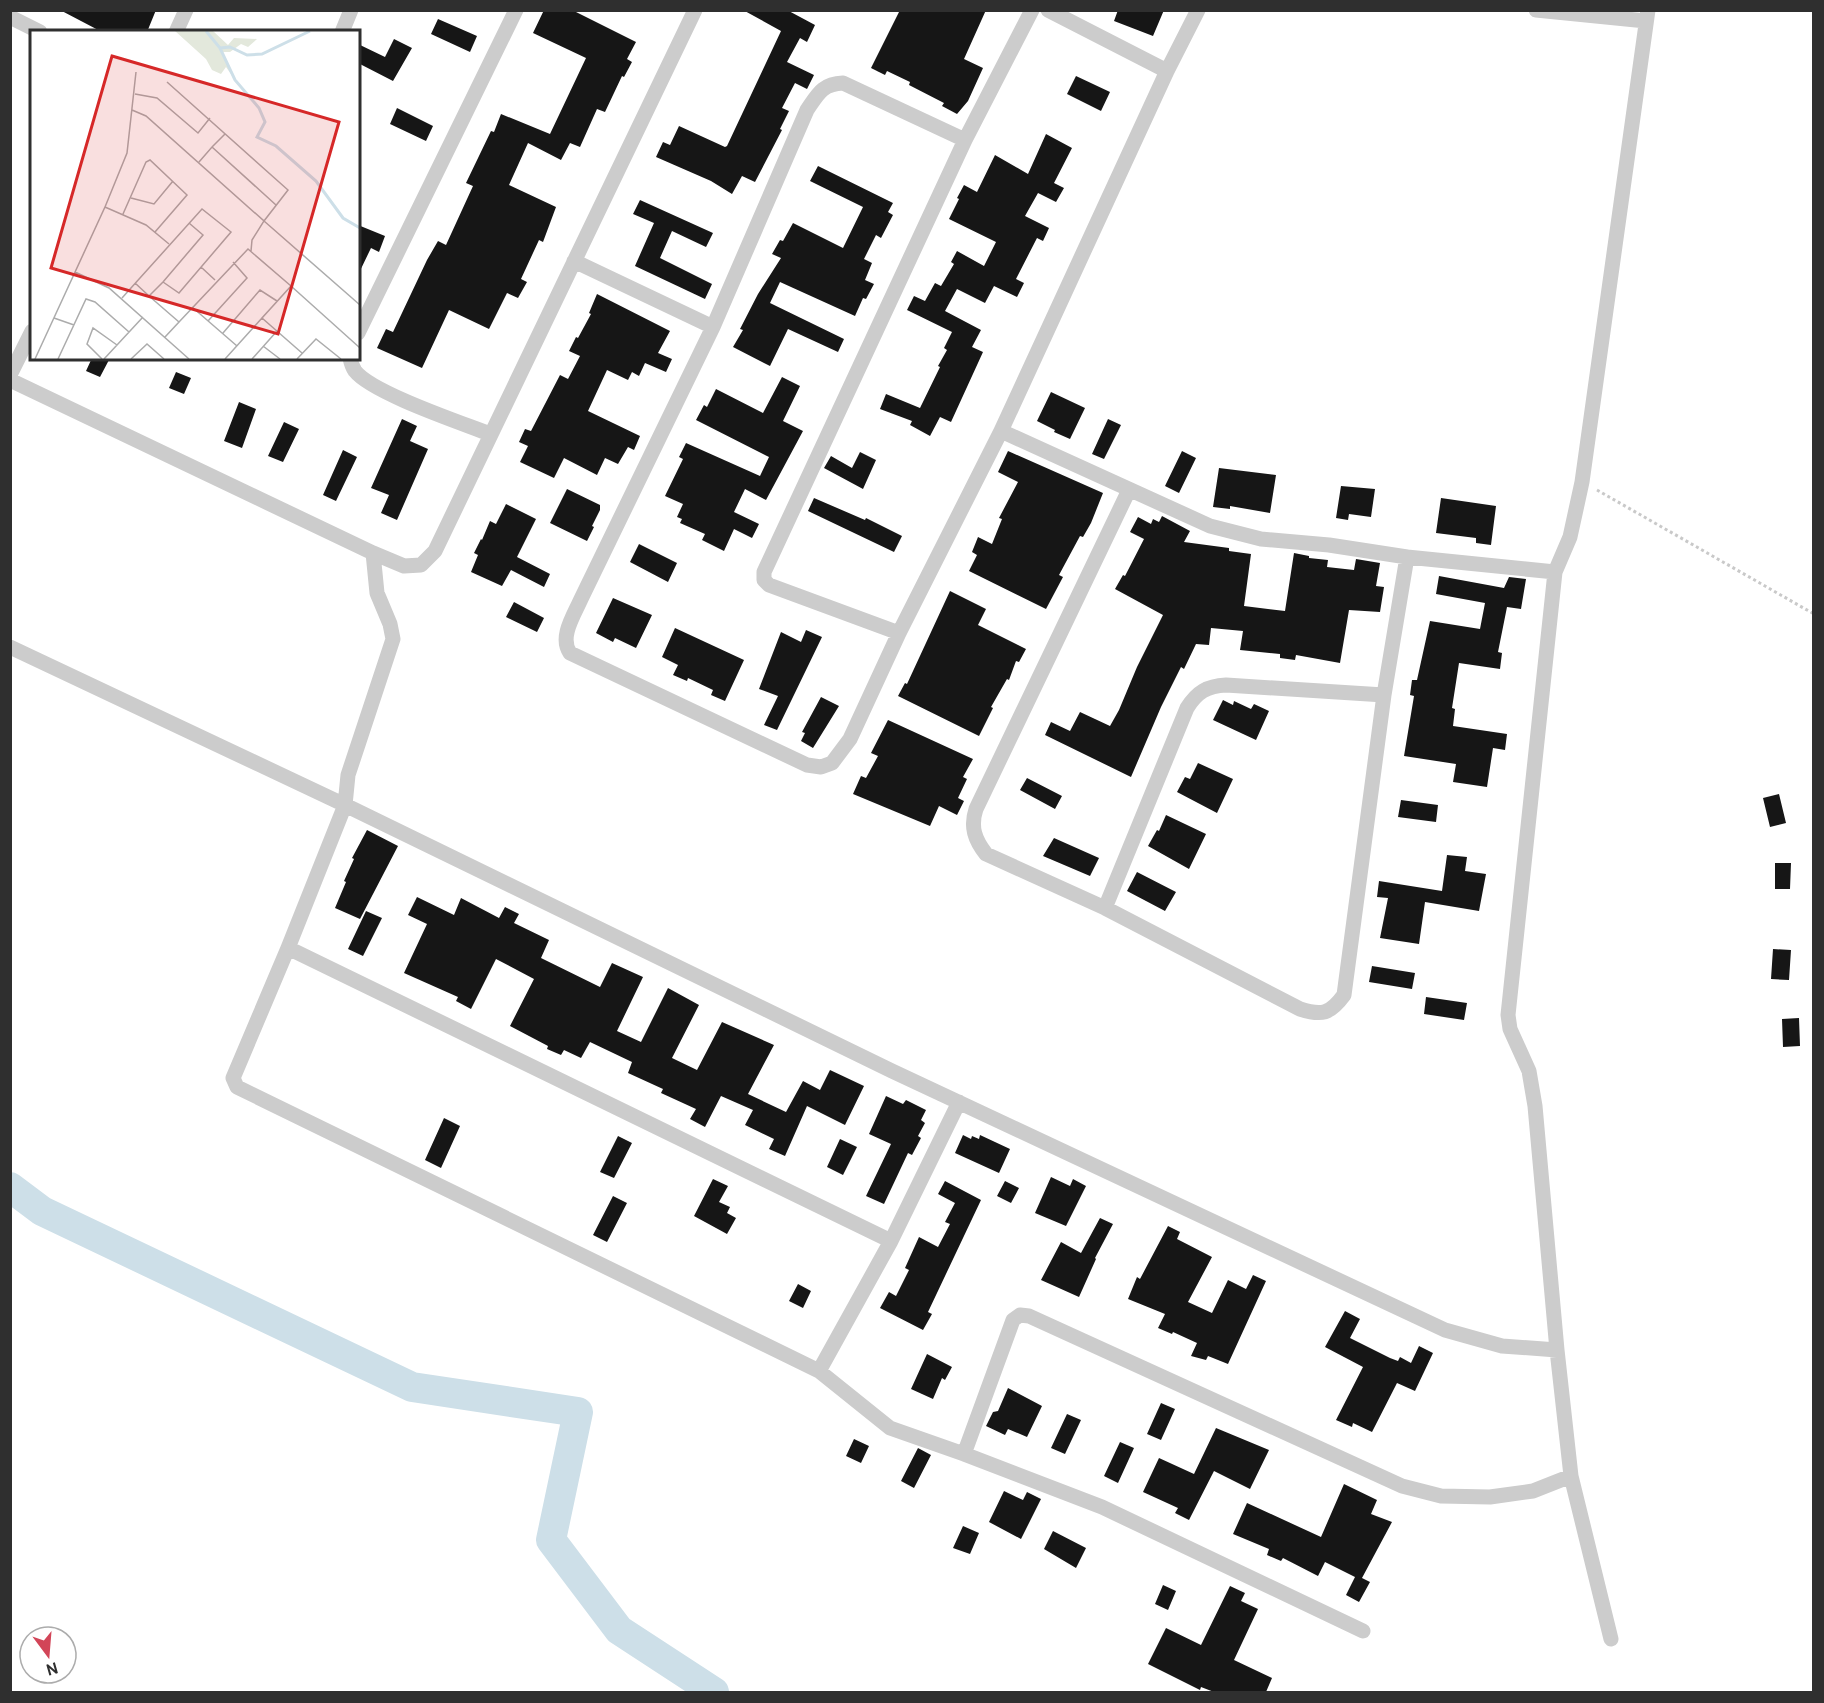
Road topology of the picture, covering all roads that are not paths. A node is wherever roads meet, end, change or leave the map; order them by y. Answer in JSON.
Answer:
{"nodes":[{"id":1,"x":186,"y":10,"type":"edge"},
{"id":2,"x":351,"y":10,"type":"edge"},
{"id":3,"x":516,"y":10,"type":"edge"},
{"id":4,"x":1032,"y":10,"type":"edge"},
{"id":5,"x":1048,"y":10,"type":"edge"},
{"id":6,"x":1198,"y":10,"type":"edge"},
{"id":7,"x":1536,"y":10,"type":"edge"},
{"id":8,"x":693,"y":11,"type":"edge"},
{"id":9,"x":16,"y":16,"type":"edge"},
{"id":10,"x":1647,"y":16,"type":"edge"},
{"id":11,"x":37,"y":30,"type":"edge"},
{"id":12,"x":177,"y":30,"type":"edge"},
{"id":13,"x":343,"y":30,"type":"edge"},
{"id":14,"x":1167,"y":71,"type":"junction"},
{"id":15,"x":965,"y":140,"type":"junction"},
{"id":16,"x":574,"y":261,"type":"junction"},
{"id":17,"x":713,"y":327,"type":"junction"},
{"id":18,"x":360,"y":329,"type":"edge"},
{"id":19,"x":30,"y":335,"type":"edge"},
{"id":20,"x":351,"y":360,"type":"edge"},
{"id":21,"x":10,"y":375,"type":"edge"},
{"id":22,"x":10,"y":380,"type":"edge"},
{"id":23,"x":1001,"y":431,"type":"junction"},
{"id":24,"x":490,"y":434,"type":"junction"},
{"id":25,"x":1129,"y":490,"type":"junction"},
{"id":26,"x":374,"y":553,"type":"junction"},
{"id":27,"x":1407,"y":557,"type":"junction"},
{"id":28,"x":1555,"y":572,"type":"junction"},
{"id":29,"x":899,"y":633,"type":"junction"},
{"id":30,"x":10,"y":647,"type":"edge"},
{"id":31,"x":1384,"y":695,"type":"junction"},
{"id":32,"x":345,"y":805,"type":"junction"},
{"id":33,"x":1105,"y":908,"type":"junction"},
{"id":34,"x":288,"y":948,"type":"junction"},
{"id":35,"x":959,"y":1102,"type":"junction"},
{"id":36,"x":891,"y":1241,"type":"junction"},
{"id":37,"x":1557,"y":1350,"type":"junction"},
{"id":38,"x":819,"y":1371,"type":"junction"},
{"id":39,"x":964,"y":1454,"type":"junction"},
{"id":40,"x":1571,"y":1476,"type":"junction"},
{"id":41,"x":1363,"y":1631,"type":"dead end"},
{"id":42,"x":1611,"y":1639,"type":"dead end"}],
"edges":[{"from":1,"to":12,"type":"street"},
{"from":2,"to":13,"type":"street"},
{"from":3,"to":18,"type":"street"},
{"from":4,"to":15,"type":"street"},
{"from":5,"to":14,"type":"street"},
{"from":6,"to":14,"type":"street"},
{"from":7,"to":10,"type":"street"},
{"from":8,"to":16,"type":"street"},
{"from":9,"to":11,"type":"street"},
{"from":10,"to":28,"type":"street"},
{"from":14,"to":23,"type":"street"},
{"from":15,"to":17,"type":"street"},
{"from":15,"to":29,"type":"street"},
{"from":16,"to":17,"type":"street"},
{"from":16,"to":24,"type":"street"},
{"from":17,"to":29,"type":"street"},
{"from":19,"to":21,"type":"street"},
{"from":20,"to":24,"type":"street"},
{"from":22,"to":26,"type":"street"},
{"from":23,"to":25,"type":"street"},
{"from":23,"to":29,"type":"street"},
{"from":24,"to":26,"type":"street"},
{"from":25,"to":27,"type":"street"},
{"from":25,"to":33,"type":"street"},
{"from":26,"to":32,"type":"street"},
{"from":27,"to":28,"type":"street"},
{"from":27,"to":31,"type":"street"},
{"from":28,"to":37,"type":"street"},
{"from":30,"to":32,"type":"street"},
{"from":31,"to":33,"type":"street"},
{"from":31,"to":33,"type":"street"},
{"from":32,"to":34,"type":"street"},
{"from":32,"to":35,"type":"street"},
{"from":34,"to":36,"type":"street"},
{"from":34,"to":38,"type":"street"},
{"from":35,"to":36,"type":"street"},
{"from":35,"to":37,"type":"street"},
{"from":36,"to":38,"type":"street"},
{"from":37,"to":40,"type":"street"},
{"from":38,"to":39,"type":"street"},
{"from":39,"to":40,"type":"street"},
{"from":39,"to":41,"type":"street"},
{"from":40,"to":42,"type":"street"}]}
